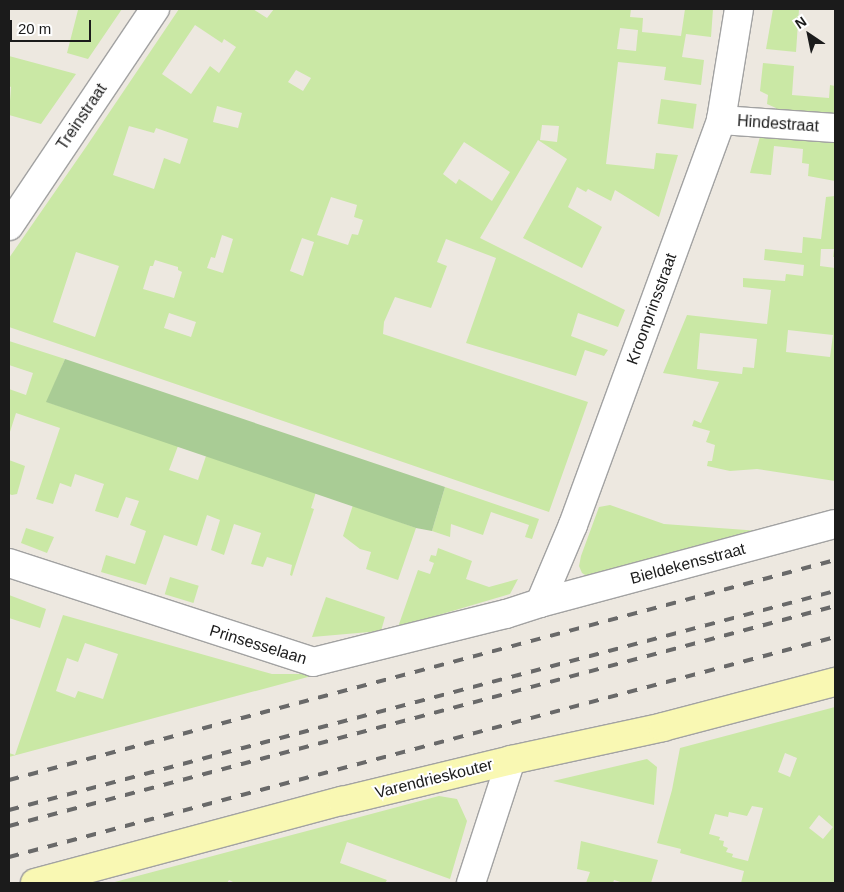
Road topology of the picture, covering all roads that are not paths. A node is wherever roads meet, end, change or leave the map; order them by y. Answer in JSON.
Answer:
{"nodes":[{"id":1,"x":155,"y":9,"type":"edge"},
{"id":2,"x":739,"y":9,"type":"edge"},
{"id":3,"x":721,"y":120,"type":"junction"},
{"id":4,"x":835,"y":128,"type":"edge"},
{"id":5,"x":9,"y":226,"type":"edge"},
{"id":6,"x":835,"y":524,"type":"edge"},
{"id":7,"x":9,"y":564,"type":"edge"},
{"id":8,"x":540,"y":603,"type":"junction"},
{"id":9,"x":835,"y":682,"type":"edge"},
{"id":10,"x":511,"y":760,"type":"junction"},
{"id":11,"x":35,"y":883,"type":"edge"},
{"id":12,"x":471,"y":883,"type":"edge"}],
"edges":[{"from":1,"to":5,"type":"street","name":"Treinstraat"},
{"from":2,"to":3,"type":"street","name":"Kroonprinsstraat"},
{"from":3,"to":4,"type":"street","name":"Hindestraat"},
{"from":3,"to":8,"type":"street","name":"Kroonprinsstraat"},
{"from":6,"to":8,"type":"street","name":"Bieldekensstraat"},
{"from":7,"to":8,"type":"street","name":"Prinsesselaan"},
{"from":9,"to":10,"type":"street","name":"Varendrieskouter"},
{"from":10,"to":11,"type":"street","name":"Varendrieskouter"},
{"from":10,"to":12,"type":"street"}]}
